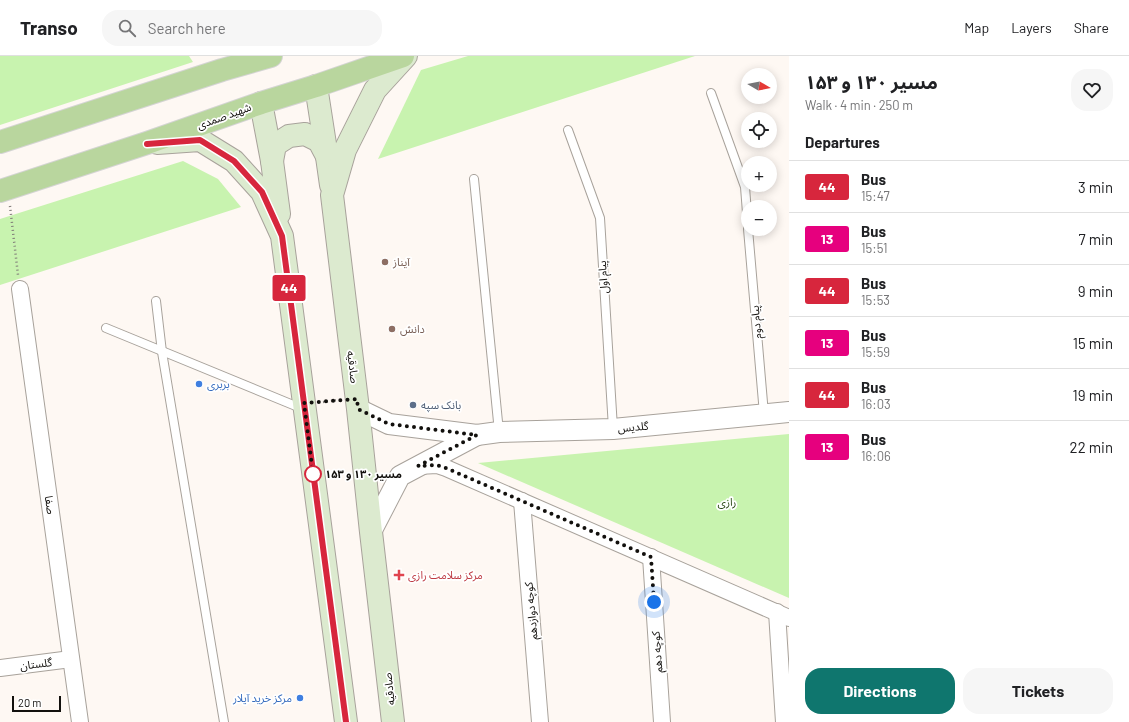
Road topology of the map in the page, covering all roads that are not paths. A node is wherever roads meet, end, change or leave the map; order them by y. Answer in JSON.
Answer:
{"nodes":[{"id":1,"x":271,"y":56,"type":"edge"},
{"id":2,"x":403,"y":56,"type":"edge"},
{"id":3,"x":406,"y":56,"type":"edge"},
{"id":4,"x":316,"y":86,"type":"junction"},
{"id":5,"x":711,"y":93,"type":"dead end"},
{"id":6,"x":260,"y":103,"type":"junction"},
{"id":7,"x":568,"y":130,"type":"dead end"},
{"id":8,"x":0,"y":142,"type":"edge"},
{"id":9,"x":147,"y":144,"type":"junction"},
{"id":10,"x":328,"y":157,"type":"junction"},
{"id":11,"x":272,"y":161,"type":"junction"},
{"id":12,"x":474,"y":179,"type":"dead end"},
{"id":13,"x":4,"y":190,"type":"edge"},
{"id":14,"x":332,"y":195,"type":"junction"},
{"id":15,"x":746,"y":200,"type":"edge"},
{"id":16,"x":282,"y":236,"type":"junction"},
{"id":17,"x":749,"y":236,"type":"edge"},
{"id":18,"x":20,"y":289,"type":"road end"},
{"id":19,"x":156,"y":301,"type":"dead end"},
{"id":20,"x":106,"y":328,"type":"dead end"},
{"id":21,"x":162,"y":352,"type":"junction"},
{"id":22,"x":358,"y":404,"type":"junction"},
{"id":23,"x":305,"y":407,"type":"junction"},
{"id":24,"x":789,"y":412,"type":"edge"},
{"id":25,"x":764,"y":415,"type":"junction"},
{"id":26,"x":613,"y":429,"type":"junction"},
{"id":27,"x":499,"y":432,"type":"junction"},
{"id":28,"x":477,"y":435,"type":"junction"},
{"id":29,"x":418,"y":466,"type":"junction"},
{"id":30,"x":522,"y":501,"type":"junction"},
{"id":31,"x":371,"y":532,"type":"junction"},
{"id":32,"x":651,"y":557,"type":"junction"},
{"id":33,"x":783,"y":615,"type":"edge"},
{"id":34,"x":71,"y":659,"type":"junction"},
{"id":35,"x":0,"y":668,"type":"edge"},
{"id":36,"x":80,"y":722,"type":"edge"},
{"id":37,"x":224,"y":722,"type":"edge"},
{"id":38,"x":346,"y":722,"type":"edge"},
{"id":39,"x":393,"y":722,"type":"edge"},
{"id":40,"x":540,"y":722,"type":"edge"},
{"id":41,"x":662,"y":722,"type":"edge"},
{"id":42,"x":784,"y":722,"type":"edge"}],
"edges":[{"from":1,"to":8,"type":"main road"},
{"from":2,"to":4,"type":"main road","name":"شهید صمدی"},
{"from":3,"to":14,"type":"main road","name":"صادقیه"},
{"from":4,"to":6,"type":"main road","name":"شهید صمدی"},
{"from":4,"to":10,"type":"main road"},
{"from":5,"to":15,"type":"lane","name":"پیام دوم"},
{"from":6,"to":9,"type":"main road","name":"شهید صمدی"},
{"from":6,"to":11,"type":"main road"},
{"from":7,"to":26,"type":"lane","name":"پیام اول"},
{"from":9,"to":13,"type":"main road","name":"شهید صمدی"},
{"from":9,"to":16,"type":"main road"},
{"from":10,"to":11,"type":"main road"},
{"from":10,"to":14,"type":"main road"},
{"from":11,"to":16,"type":"main road"},
{"from":12,"to":27,"type":"lane"},
{"from":14,"to":22,"type":"main road","name":"صادقیه"},
{"from":16,"to":23,"type":"main road"},
{"from":17,"to":25,"type":"lane","name":"پیام دوم"},
{"from":18,"to":34,"type":"street","name":"صفا"},
{"from":19,"to":21,"type":"lane"},
{"from":20,"to":21,"type":"lane"},
{"from":21,"to":23,"type":"lane"},
{"from":21,"to":37,"type":"lane"},
{"from":22,"to":28,"type":"street"},
{"from":22,"to":31,"type":"main road","name":"صادقیه"},
{"from":23,"to":38,"type":"main road"},
{"from":24,"to":25,"type":"street","name":"گلدیس"},
{"from":25,"to":26,"type":"street","name":"گلدیس"},
{"from":26,"to":27,"type":"street","name":"گلدیس"},
{"from":27,"to":28,"type":"street","name":"گلدیس"},
{"from":28,"to":29,"type":"street"},
{"from":29,"to":30,"type":"street"},
{"from":29,"to":31,"type":"street"},
{"from":30,"to":32,"type":"street"},
{"from":30,"to":40,"type":"street","name":"کوچه دوازدهم"},
{"from":31,"to":39,"type":"main road","name":"صادقیه"},
{"from":32,"to":33,"type":"street"},
{"from":32,"to":41,"type":"street","name":"کوچه دهم"},
{"from":33,"to":42,"type":"street"},
{"from":34,"to":35,"type":"street","name":"گلستان"},
{"from":34,"to":36,"type":"street","name":"صفا"}]}
